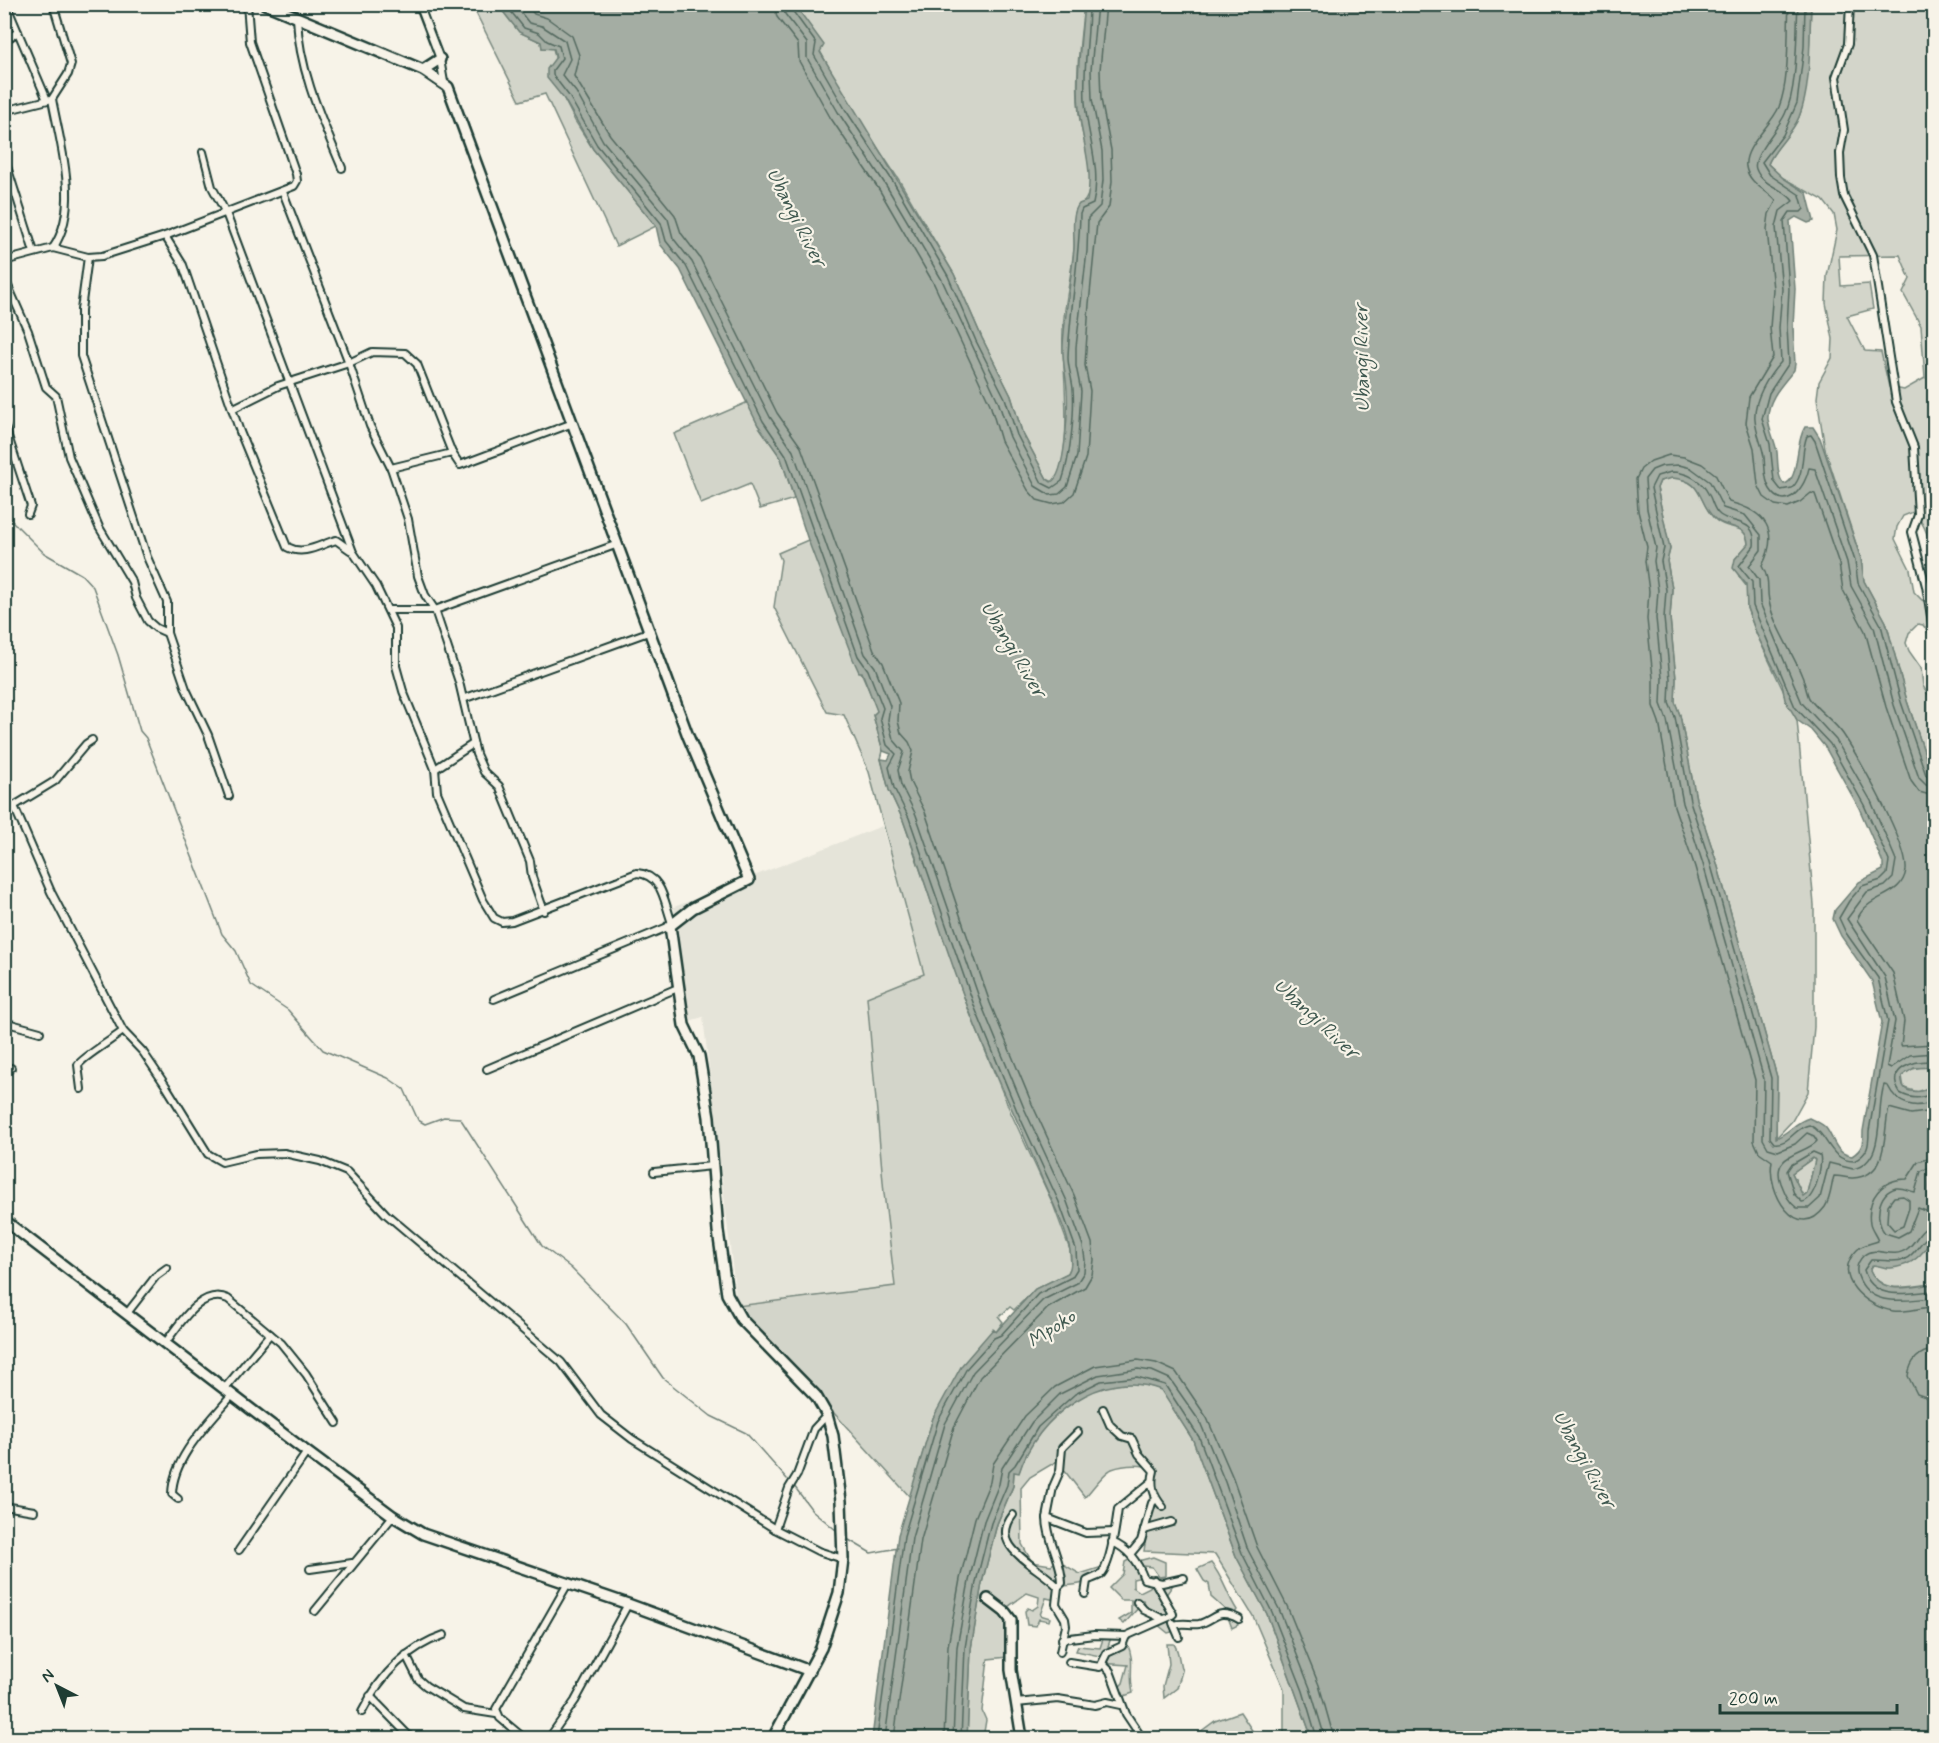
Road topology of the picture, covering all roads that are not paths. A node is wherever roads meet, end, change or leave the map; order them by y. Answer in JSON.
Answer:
{"nodes":[{"id":1,"x":6,"y":4,"type":"edge"},
{"id":2,"x":53,"y":4,"type":"edge"},
{"id":3,"x":247,"y":4,"type":"edge"},
{"id":4,"x":265,"y":4,"type":"edge"},
{"id":5,"x":419,"y":4,"type":"edge"},
{"id":6,"x":1850,"y":4,"type":"edge"},
{"id":7,"x":297,"y":18,"type":"junction"},
{"id":8,"x":18,"y":32,"type":"junction"},
{"id":9,"x":4,"y":41,"type":"edge"},
{"id":10,"x":440,"y":59,"type":"junction"},
{"id":11,"x":423,"y":70,"type":"junction"},
{"id":12,"x":444,"y":82,"type":"junction"},
{"id":13,"x":49,"y":99,"type":"junction"},
{"id":14,"x":4,"y":111,"type":"edge"},
{"id":15,"x":203,"y":152,"type":"dead end"},
{"id":16,"x":4,"y":158,"type":"edge"},
{"id":17,"x":342,"y":168,"type":"dead end"},
{"id":18,"x":283,"y":192,"type":"junction"},
{"id":19,"x":226,"y":213,"type":"junction"},
{"id":20,"x":165,"y":236,"type":"junction"},
{"id":21,"x":53,"y":248,"type":"junction"},
{"id":22,"x":34,"y":252,"type":"junction"},
{"id":23,"x":88,"y":256,"type":"junction"},
{"id":24,"x":4,"y":261,"type":"edge"},
{"id":25,"x":4,"y":277,"type":"edge"},
{"id":26,"x":349,"y":363,"type":"junction"},
{"id":27,"x":291,"y":383,"type":"junction"},
{"id":28,"x":232,"y":409,"type":"junction"},
{"id":29,"x":573,"y":423,"type":"junction"},
{"id":30,"x":4,"y":424,"type":"edge"},
{"id":31,"x":452,"y":453,"type":"junction"},
{"id":32,"x":392,"y":468,"type":"junction"},
{"id":33,"x":28,"y":514,"type":"dead end"},
{"id":34,"x":618,"y":544,"type":"junction"},
{"id":35,"x":353,"y":552,"type":"junction"},
{"id":36,"x":389,"y":610,"type":"junction"},
{"id":37,"x":435,"y":610,"type":"junction"},
{"id":38,"x":651,"y":631,"type":"junction"},
{"id":39,"x":167,"y":633,"type":"junction"},
{"id":40,"x":1935,"y":635,"type":"edge"},
{"id":41,"x":463,"y":699,"type":"junction"},
{"id":42,"x":92,"y":740,"type":"dead end"},
{"id":43,"x":473,"y":744,"type":"junction"},
{"id":44,"x":435,"y":769,"type":"junction"},
{"id":45,"x":229,"y":796,"type":"dead end"},
{"id":46,"x":4,"y":804,"type":"edge"},
{"id":47,"x":14,"y":806,"type":"junction"},
{"id":48,"x":544,"y":911,"type":"junction"},
{"id":49,"x":671,"y":924,"type":"junction"},
{"id":50,"x":680,"y":987,"type":"junction"},
{"id":51,"x":494,"y":999,"type":"dead end"},
{"id":52,"x":4,"y":1024,"type":"edge"},
{"id":53,"x":123,"y":1030,"type":"junction"},
{"id":54,"x":40,"y":1032,"type":"dead end"},
{"id":55,"x":487,"y":1069,"type":"dead end"},
{"id":56,"x":81,"y":1089,"type":"dead end"},
{"id":57,"x":712,"y":1166,"type":"junction"},
{"id":58,"x":654,"y":1172,"type":"dead end"},
{"id":59,"x":4,"y":1220,"type":"edge"},
{"id":60,"x":167,"y":1268,"type":"dead end"},
{"id":61,"x":128,"y":1312,"type":"junction"},
{"id":62,"x":270,"y":1334,"type":"junction"},
{"id":63,"x":166,"y":1342,"type":"junction"},
{"id":64,"x":229,"y":1391,"type":"junction"},
{"id":65,"x":1103,"y":1409,"type":"dead end"},
{"id":66,"x":827,"y":1414,"type":"junction"},
{"id":67,"x":337,"y":1423,"type":"dead end"},
{"id":68,"x":1078,"y":1432,"type":"dead end"},
{"id":69,"x":307,"y":1452,"type":"junction"},
{"id":70,"x":1151,"y":1482,"type":"junction"},
{"id":71,"x":178,"y":1499,"type":"dead end"},
{"id":72,"x":1156,"y":1499,"type":"junction"},
{"id":73,"x":4,"y":1506,"type":"edge"},
{"id":74,"x":1163,"y":1507,"type":"dead end"},
{"id":75,"x":34,"y":1511,"type":"dead end"},
{"id":76,"x":1013,"y":1515,"type":"dead end"},
{"id":77,"x":393,"y":1516,"type":"junction"},
{"id":78,"x":1047,"y":1518,"type":"junction"},
{"id":79,"x":1172,"y":1522,"type":"dead end"},
{"id":80,"x":775,"y":1529,"type":"junction"},
{"id":81,"x":1144,"y":1530,"type":"junction"},
{"id":82,"x":1114,"y":1533,"type":"junction"},
{"id":83,"x":1112,"y":1542,"type":"junction"},
{"id":84,"x":239,"y":1550,"type":"dead end"},
{"id":85,"x":1131,"y":1553,"type":"junction"},
{"id":86,"x":843,"y":1559,"type":"junction"},
{"id":87,"x":353,"y":1563,"type":"junction"},
{"id":88,"x":310,"y":1569,"type":"dead end"},
{"id":89,"x":1184,"y":1578,"type":"dead end"},
{"id":90,"x":1154,"y":1580,"type":"junction"},
{"id":91,"x":567,"y":1585,"type":"junction"},
{"id":92,"x":1058,"y":1587,"type":"junction"},
{"id":93,"x":1085,"y":1594,"type":"dead end"},
{"id":94,"x":988,"y":1599,"type":"dead end"},
{"id":95,"x":1137,"y":1602,"type":"dead end"},
{"id":96,"x":628,"y":1604,"type":"junction"},
{"id":97,"x":315,"y":1611,"type":"dead end"},
{"id":98,"x":1166,"y":1618,"type":"junction"},
{"id":99,"x":1239,"y":1619,"type":"dead end"},
{"id":100,"x":1174,"y":1625,"type":"junction"},
{"id":101,"x":444,"y":1635,"type":"dead end"},
{"id":102,"x":1126,"y":1636,"type":"junction"},
{"id":103,"x":1179,"y":1637,"type":"dead end"},
{"id":104,"x":1062,"y":1639,"type":"junction"},
{"id":105,"x":1060,"y":1652,"type":"dead end"},
{"id":106,"x":406,"y":1655,"type":"junction"},
{"id":107,"x":1070,"y":1662,"type":"dead end"},
{"id":108,"x":1103,"y":1664,"type":"junction"},
{"id":109,"x":810,"y":1671,"type":"junction"},
{"id":110,"x":370,"y":1696,"type":"junction"},
{"id":111,"x":1016,"y":1703,"type":"junction"},
{"id":112,"x":1121,"y":1705,"type":"junction"},
{"id":113,"x":362,"y":1712,"type":"dead end"},
{"id":114,"x":496,"y":1713,"type":"junction"},
{"id":115,"x":411,"y":1738,"type":"edge"},
{"id":116,"x":524,"y":1738,"type":"edge"},
{"id":117,"x":549,"y":1738,"type":"edge"},
{"id":118,"x":773,"y":1738,"type":"edge"},
{"id":119,"x":1022,"y":1738,"type":"edge"},
{"id":120,"x":1142,"y":1738,"type":"edge"}],
"edges":[{"from":1,"to":8,"type":"street"},
{"from":2,"to":13,"type":"street"},
{"from":3,"to":18,"type":"street"},
{"from":4,"to":7,"type":"street"},
{"from":5,"to":10,"type":"street"},
{"from":6,"to":40,"type":"street"},
{"from":7,"to":11,"type":"street"},
{"from":7,"to":17,"type":"street"},
{"from":8,"to":9,"type":"street"},
{"from":8,"to":13,"type":"street"},
{"from":10,"to":11,"type":"street"},
{"from":10,"to":12,"type":"street"},
{"from":11,"to":12,"type":"street"},
{"from":12,"to":29,"type":"street"},
{"from":13,"to":14,"type":"street"},
{"from":13,"to":21,"type":"street"},
{"from":15,"to":19,"type":"street"},
{"from":16,"to":22,"type":"street"},
{"from":18,"to":19,"type":"street"},
{"from":18,"to":26,"type":"street"},
{"from":19,"to":20,"type":"street"},
{"from":19,"to":27,"type":"street"},
{"from":20,"to":23,"type":"street"},
{"from":20,"to":28,"type":"street"},
{"from":21,"to":22,"type":"street"},
{"from":21,"to":23,"type":"street"},
{"from":22,"to":24,"type":"street"},
{"from":23,"to":39,"type":"street"},
{"from":25,"to":39,"type":"street"},
{"from":26,"to":27,"type":"street"},
{"from":26,"to":31,"type":"street"},
{"from":26,"to":32,"type":"street"},
{"from":27,"to":28,"type":"street"},
{"from":27,"to":35,"type":"street"},
{"from":28,"to":35,"type":"street"},
{"from":29,"to":31,"type":"street"},
{"from":29,"to":34,"type":"street"},
{"from":30,"to":33,"type":"street"},
{"from":31,"to":32,"type":"street"},
{"from":32,"to":37,"type":"street"},
{"from":34,"to":37,"type":"street"},
{"from":34,"to":38,"type":"street"},
{"from":35,"to":36,"type":"street"},
{"from":36,"to":37,"type":"street"},
{"from":36,"to":44,"type":"street"},
{"from":37,"to":41,"type":"street"},
{"from":38,"to":41,"type":"street"},
{"from":38,"to":49,"type":"street"},
{"from":39,"to":45,"type":"street"},
{"from":41,"to":43,"type":"street"},
{"from":42,"to":47,"type":"street"},
{"from":43,"to":44,"type":"street"},
{"from":43,"to":48,"type":"street"},
{"from":44,"to":48,"type":"street"},
{"from":46,"to":47,"type":"street"},
{"from":47,"to":53,"type":"street"},
{"from":48,"to":49,"type":"street"},
{"from":49,"to":50,"type":"street"},
{"from":49,"to":51,"type":"street"},
{"from":50,"to":55,"type":"street"},
{"from":50,"to":57,"type":"street"},
{"from":52,"to":54,"type":"street"},
{"from":53,"to":56,"type":"street"},
{"from":53,"to":80,"type":"street"},
{"from":57,"to":58,"type":"street"},
{"from":57,"to":66,"type":"street"},
{"from":59,"to":61,"type":"street"},
{"from":60,"to":61,"type":"street"},
{"from":61,"to":63,"type":"street"},
{"from":62,"to":63,"type":"street"},
{"from":62,"to":64,"type":"street"},
{"from":62,"to":67,"type":"street"},
{"from":63,"to":64,"type":"street"},
{"from":64,"to":69,"type":"street"},
{"from":64,"to":71,"type":"street"},
{"from":65,"to":70,"type":"street"},
{"from":66,"to":80,"type":"street"},
{"from":66,"to":86,"type":"street"},
{"from":68,"to":78,"type":"street"},
{"from":69,"to":77,"type":"street"},
{"from":69,"to":84,"type":"street"},
{"from":70,"to":72,"type":"street"},
{"from":70,"to":82,"type":"street"},
{"from":72,"to":74,"type":"street"},
{"from":72,"to":81,"type":"street"},
{"from":73,"to":75,"type":"street"},
{"from":76,"to":92,"type":"street"},
{"from":77,"to":87,"type":"street"},
{"from":77,"to":91,"type":"street"},
{"from":78,"to":82,"type":"street"},
{"from":78,"to":92,"type":"street"},
{"from":79,"to":81,"type":"street"},
{"from":80,"to":86,"type":"street"},
{"from":81,"to":85,"type":"street"},
{"from":82,"to":83,"type":"street"},
{"from":83,"to":85,"type":"street"},
{"from":83,"to":93,"type":"street"},
{"from":85,"to":90,"type":"street"},
{"from":86,"to":109,"type":"street"},
{"from":87,"to":88,"type":"street"},
{"from":87,"to":97,"type":"street"},
{"from":89,"to":90,"type":"street"},
{"from":90,"to":98,"type":"street"},
{"from":91,"to":96,"type":"street"},
{"from":91,"to":114,"type":"street"},
{"from":92,"to":104,"type":"street"},
{"from":94,"to":111,"type":"street"},
{"from":95,"to":98,"type":"street"},
{"from":96,"to":109,"type":"street"},
{"from":96,"to":117,"type":"street"},
{"from":98,"to":100,"type":"street"},
{"from":98,"to":102,"type":"street"},
{"from":99,"to":100,"type":"street"},
{"from":100,"to":103,"type":"street"},
{"from":101,"to":106,"type":"street"},
{"from":102,"to":104,"type":"street"},
{"from":102,"to":108,"type":"street"},
{"from":104,"to":105,"type":"street"},
{"from":106,"to":110,"type":"street"},
{"from":106,"to":114,"type":"street"},
{"from":107,"to":108,"type":"street"},
{"from":108,"to":112,"type":"street"},
{"from":109,"to":118,"type":"street"},
{"from":110,"to":113,"type":"street"},
{"from":110,"to":115,"type":"street"},
{"from":111,"to":112,"type":"street"},
{"from":111,"to":119,"type":"street"},
{"from":112,"to":120,"type":"street"},
{"from":114,"to":116,"type":"street"}]}
